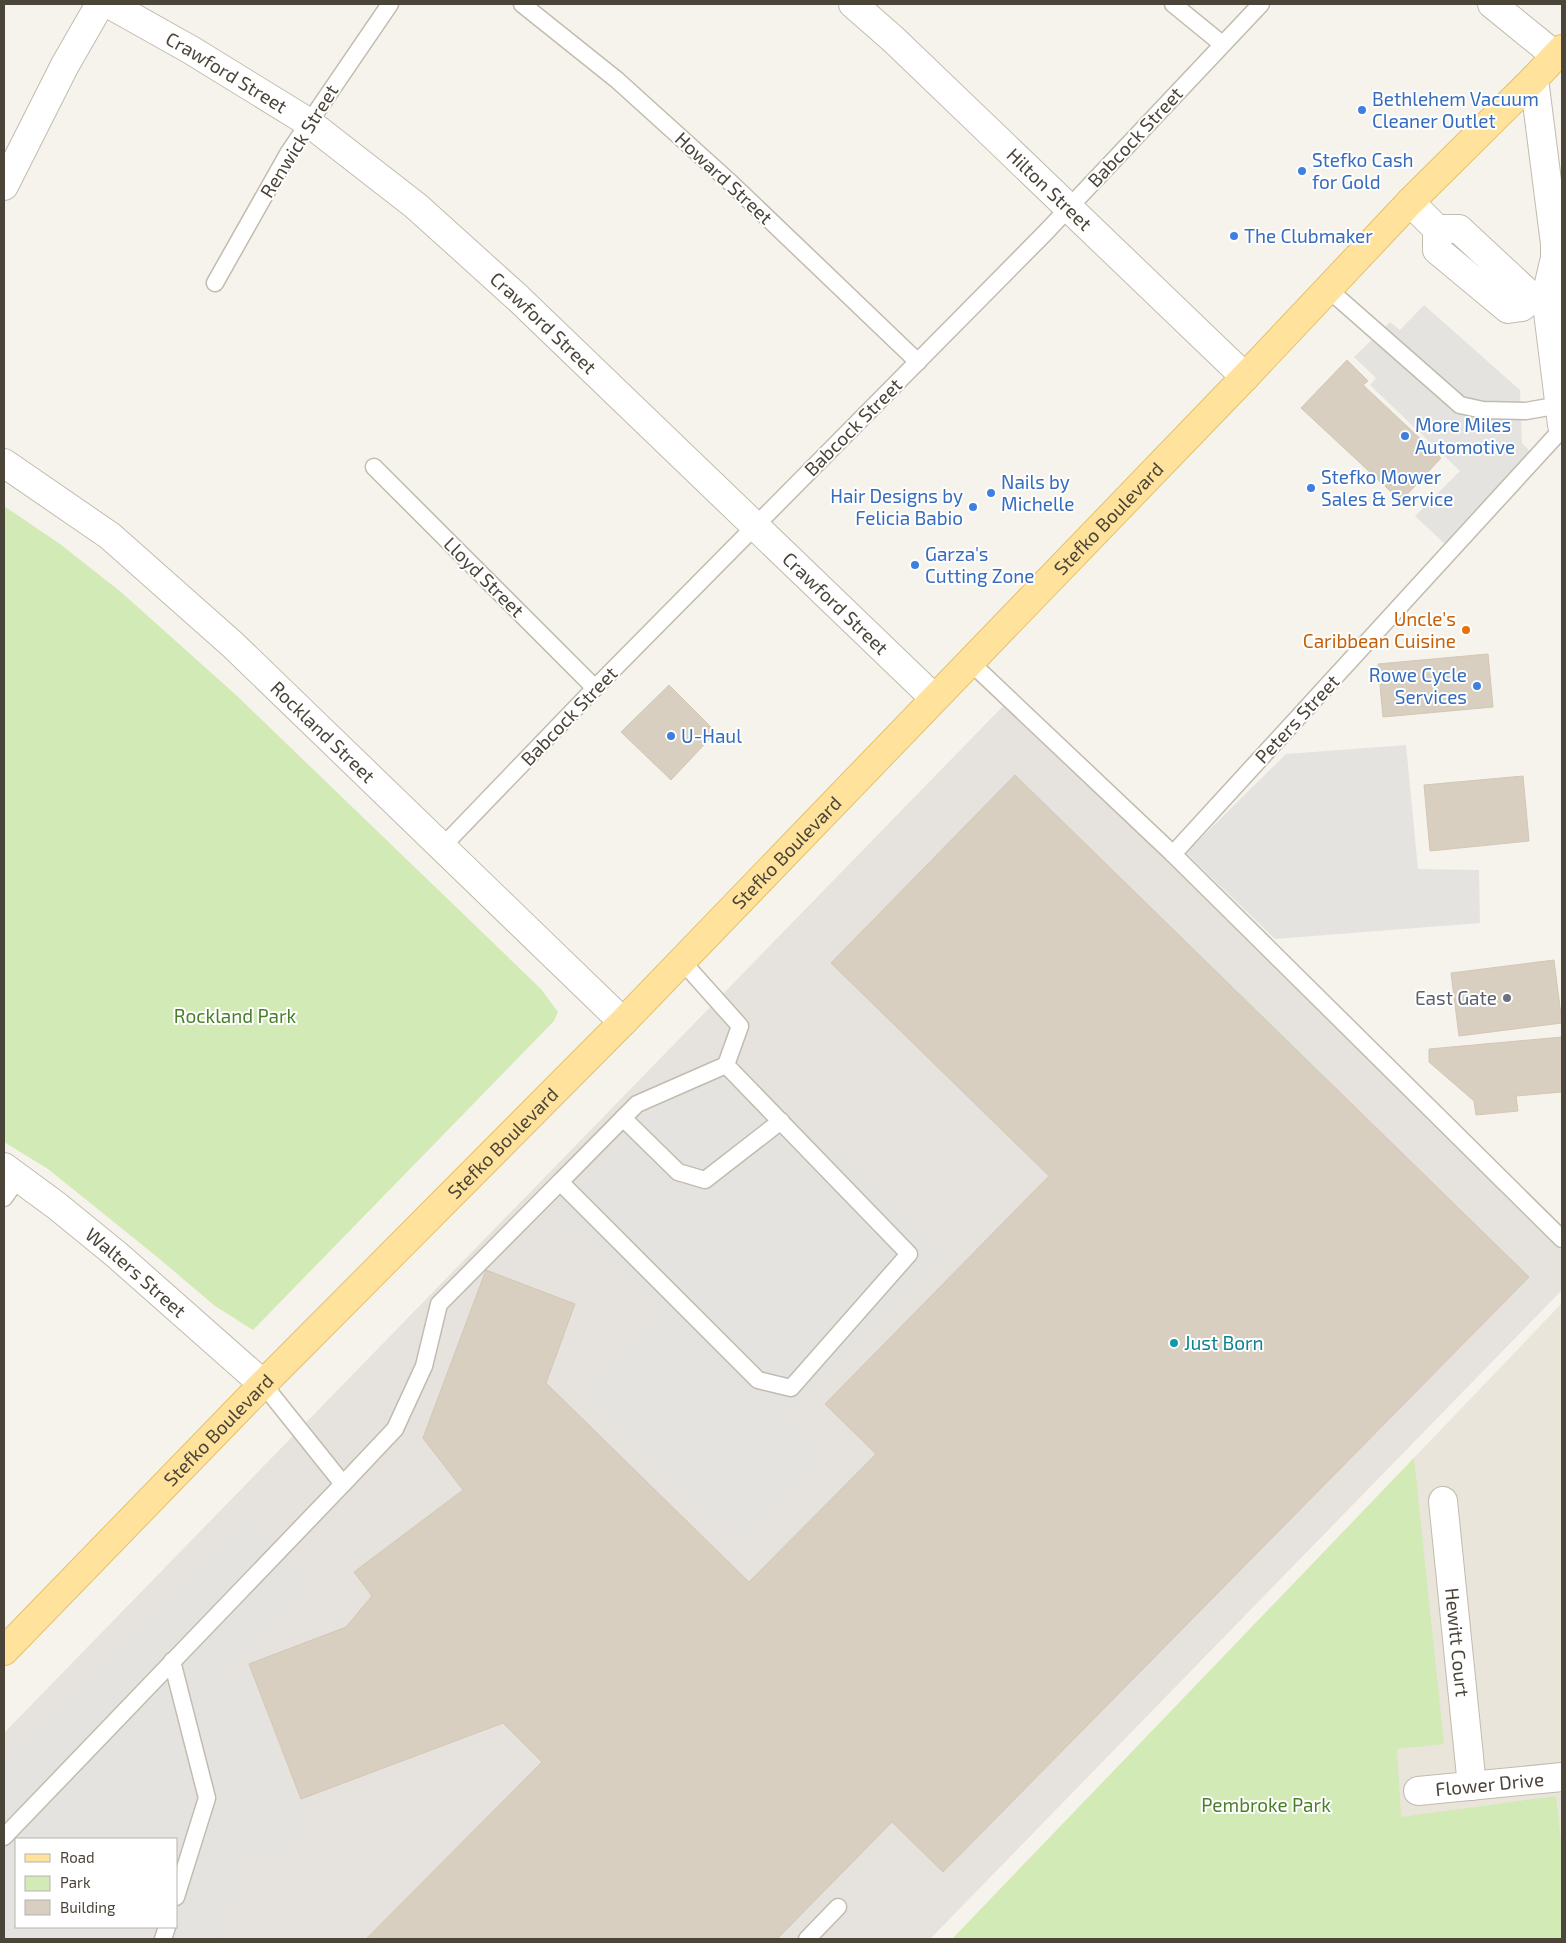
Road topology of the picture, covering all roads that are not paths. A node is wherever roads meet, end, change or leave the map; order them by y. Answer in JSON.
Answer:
{"nodes":[{"id":1,"x":100,"y":4,"type":"edge"},
{"id":2,"x":109,"y":4,"type":"edge"},
{"id":3,"x":390,"y":4,"type":"edge"},
{"id":4,"x":522,"y":4,"type":"edge"},
{"id":5,"x":853,"y":4,"type":"edge"},
{"id":6,"x":1173,"y":4,"type":"edge"},
{"id":7,"x":1261,"y":4,"type":"edge"},
{"id":8,"x":1492,"y":4,"type":"edge"},
{"id":9,"x":1222,"y":44,"type":"junction"},
{"id":10,"x":1559,"y":52,"type":"edge"},
{"id":11,"x":1534,"y":79,"type":"junction"},
{"id":12,"x":308,"y":122,"type":"junction"},
{"id":13,"x":4,"y":186,"type":"edge"},
{"id":14,"x":1410,"y":202,"type":"junction"},
{"id":15,"x":1068,"y":209,"type":"junction"},
{"id":16,"x":215,"y":283,"type":"dead end"},
{"id":17,"x":1328,"y":289,"type":"junction"},
{"id":18,"x":1547,"y":296,"type":"edge"},
{"id":19,"x":918,"y":362,"type":"junction"},
{"id":20,"x":1245,"y":377,"type":"junction"},
{"id":21,"x":1562,"y":420,"type":"edge"},
{"id":22,"x":4,"y":463,"type":"edge"},
{"id":23,"x":374,"y":467,"type":"dead end"},
{"id":24,"x":755,"y":526,"type":"junction"},
{"id":25,"x":969,"y":661,"type":"junction"},
{"id":26,"x":595,"y":688,"type":"junction"},
{"id":27,"x":934,"y":698,"type":"junction"},
{"id":28,"x":442,"y":847,"type":"junction"},
{"id":29,"x":1173,"y":854,"type":"junction"},
{"id":30,"x":681,"y":960,"type":"junction"},
{"id":31,"x":623,"y":1022,"type":"junction"},
{"id":32,"x":726,"y":1065,"type":"junction"},
{"id":33,"x":623,"y":1118,"type":"junction"},
{"id":34,"x":781,"y":1121,"type":"junction"},
{"id":35,"x":9,"y":1180,"type":"edge"},
{"id":36,"x":560,"y":1182,"type":"junction"},
{"id":37,"x":1562,"y":1238,"type":"edge"},
{"id":38,"x":263,"y":1384,"type":"junction"},
{"id":39,"x":343,"y":1484,"type":"junction"},
{"id":40,"x":1443,"y":1501,"type":"dead end"},
{"id":41,"x":4,"y":1651,"type":"edge"},
{"id":42,"x":172,"y":1662,"type":"junction"},
{"id":43,"x":1562,"y":1777,"type":"edge"},
{"id":44,"x":1472,"y":1786,"type":"junction"},
{"id":45,"x":1418,"y":1791,"type":"dead end"},
{"id":46,"x":4,"y":1837,"type":"edge"},
{"id":47,"x":178,"y":1891,"type":"edge"},
{"id":48,"x":838,"y":1906,"type":"dead end"},
{"id":49,"x":807,"y":1939,"type":"edge"}],
"edges":[{"from":1,"to":13,"type":"street"},
{"from":2,"to":12,"type":"street","name":"Crawford Street"},
{"from":3,"to":12,"type":"lane","name":"Renwick Street"},
{"from":4,"to":19,"type":"lane","name":"Howard Street"},
{"from":5,"to":15,"type":"street","name":"Hilton Street"},
{"from":6,"to":9,"type":"lane"},
{"from":7,"to":9,"type":"lane","name":"Babcock Street"},
{"from":8,"to":10,"type":"street"},
{"from":9,"to":15,"type":"lane","name":"Babcock Street"},
{"from":10,"to":11,"type":"main road","name":"Stefko Boulevard"},
{"from":11,"to":14,"type":"main road","name":"Stefko Boulevard"},
{"from":11,"to":18,"type":"street"},
{"from":12,"to":16,"type":"lane","name":"Renwick Street"},
{"from":12,"to":24,"type":"street","name":"Crawford Street"},
{"from":14,"to":17,"type":"main road","name":"Stefko Boulevard"},
{"from":14,"to":18,"type":"street"},
{"from":15,"to":19,"type":"lane","name":"Babcock Street"},
{"from":15,"to":20,"type":"street","name":"Hilton Street"},
{"from":17,"to":20,"type":"main road","name":"Stefko Boulevard"},
{"from":17,"to":21,"type":"lane"},
{"from":18,"to":21,"type":"street"},
{"from":19,"to":24,"type":"lane","name":"Babcock Street"},
{"from":20,"to":25,"type":"main road","name":"Stefko Boulevard"},
{"from":21,"to":29,"type":"lane","name":"Peters Street"},
{"from":22,"to":28,"type":"street","name":"Rockland Street"},
{"from":23,"to":26,"type":"lane","name":"Lloyd Street"},
{"from":24,"to":26,"type":"lane","name":"Babcock Street"},
{"from":24,"to":27,"type":"street","name":"Crawford Street"},
{"from":25,"to":27,"type":"main road","name":"Stefko Boulevard"},
{"from":25,"to":29,"type":"lane"},
{"from":26,"to":28,"type":"lane","name":"Babcock Street"},
{"from":27,"to":30,"type":"main road","name":"Stefko Boulevard"},
{"from":28,"to":31,"type":"street","name":"Rockland Street"},
{"from":29,"to":37,"type":"lane"},
{"from":30,"to":31,"type":"main road","name":"Stefko Boulevard"},
{"from":30,"to":32,"type":"lane"},
{"from":31,"to":38,"type":"main road","name":"Stefko Boulevard"},
{"from":32,"to":33,"type":"lane"},
{"from":32,"to":34,"type":"lane"},
{"from":33,"to":34,"type":"lane"},
{"from":33,"to":36,"type":"lane"},
{"from":34,"to":36,"type":"lane"},
{"from":35,"to":38,"type":"street","name":"Walters Street"},
{"from":36,"to":39,"type":"lane"},
{"from":38,"to":39,"type":"lane"},
{"from":38,"to":41,"type":"main road","name":"Stefko Boulevard"},
{"from":39,"to":42,"type":"lane"},
{"from":40,"to":44,"type":"street","name":"Hewitt Court"},
{"from":42,"to":46,"type":"lane"},
{"from":42,"to":47,"type":"lane"},
{"from":43,"to":44,"type":"street","name":"Flower Drive"},
{"from":44,"to":45,"type":"street","name":"Flower Drive"},
{"from":48,"to":49,"type":"lane"}]}
